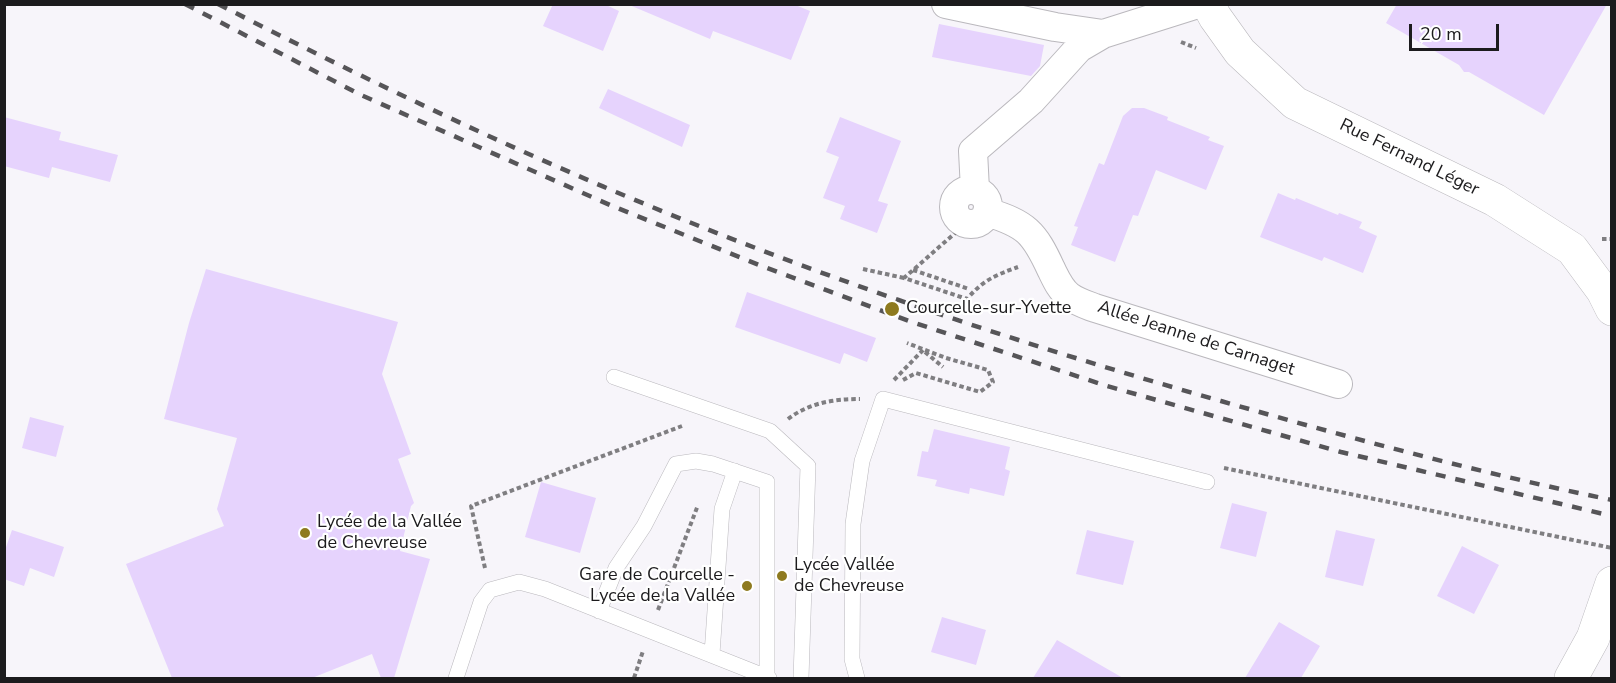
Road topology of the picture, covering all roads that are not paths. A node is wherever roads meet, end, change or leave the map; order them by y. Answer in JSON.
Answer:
{"nodes":[{"id":1,"x":946,"y":4,"type":"edge"},
{"id":2,"x":1198,"y":4,"type":"edge"},
{"id":3,"x":1208,"y":4,"type":"edge"},
{"id":4,"x":1103,"y":34,"type":"junction"},
{"id":5,"x":1611,"y":309,"type":"edge"},
{"id":6,"x":614,"y":377,"type":"dead end"},
{"id":7,"x":1338,"y":384,"type":"dead end"},
{"id":8,"x":735,"y":471,"type":"junction"},
{"id":9,"x":1207,"y":482,"type":"dead end"},
{"id":10,"x":1611,"y":583,"type":"edge"},
{"id":11,"x":599,"y":610,"type":"junction"},
{"id":12,"x":712,"y":654,"type":"junction"},
{"id":13,"x":456,"y":678,"type":"edge"},
{"id":14,"x":768,"y":678,"type":"edge"},
{"id":15,"x":801,"y":678,"type":"edge"},
{"id":16,"x":857,"y":678,"type":"edge"},
{"id":17,"x":1571,"y":678,"type":"edge"}],
"edges":[{"from":1,"to":4,"type":"street"},
{"from":2,"to":4,"type":"street"},
{"from":3,"to":5,"type":"street","name":"Rue Fernand Léger"},
{"from":4,"to":7,"type":"street","name":"Allée Jeanne de Carnaget"},
{"from":6,"to":15,"type":"lane"},
{"from":8,"to":11,"type":"lane"},
{"from":8,"to":12,"type":"lane"},
{"from":8,"to":14,"type":"lane"},
{"from":9,"to":16,"type":"lane"},
{"from":10,"to":17,"type":"street"},
{"from":11,"to":12,"type":"lane"},
{"from":11,"to":13,"type":"lane"},
{"from":12,"to":14,"type":"lane"}]}
